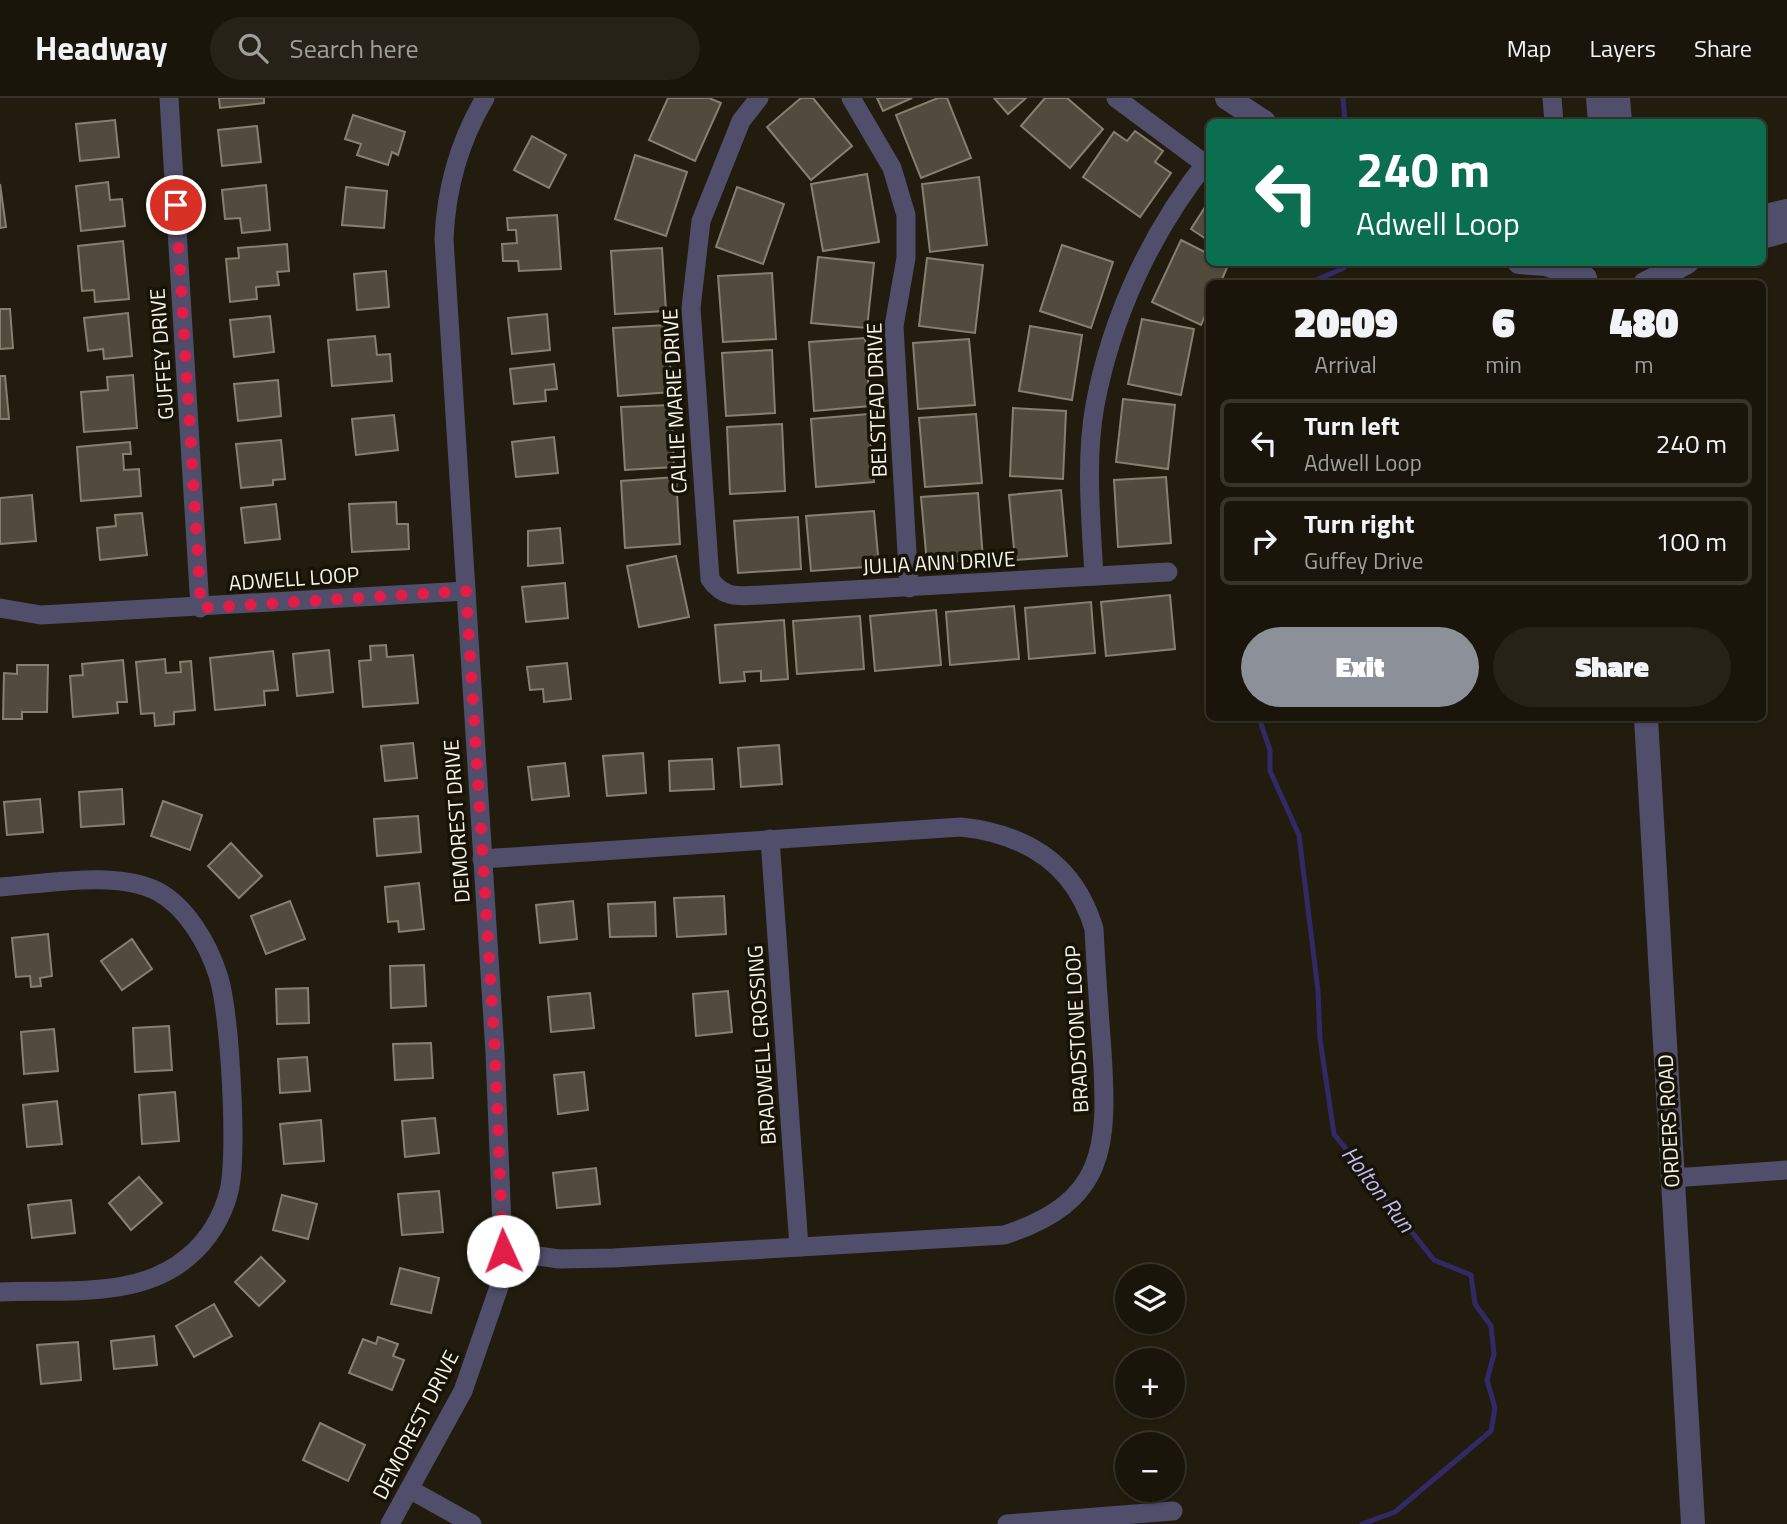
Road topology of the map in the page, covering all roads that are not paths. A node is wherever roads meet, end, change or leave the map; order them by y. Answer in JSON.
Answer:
{"nodes":[{"id":1,"x":169,"y":98,"type":"edge"},
{"id":2,"x":485,"y":98,"type":"edge"},
{"id":3,"x":759,"y":98,"type":"edge"},
{"id":4,"x":851,"y":98,"type":"edge"},
{"id":5,"x":1116,"y":98,"type":"edge"},
{"id":6,"x":1552,"y":98,"type":"edge"},
{"id":7,"x":1598,"y":98,"type":"edge"},
{"id":8,"x":1618,"y":98,"type":"edge"},
{"id":9,"x":1554,"y":119,"type":"edge"},
{"id":10,"x":1600,"y":119,"type":"edge"},
{"id":11,"x":1620,"y":119,"type":"edge"},
{"id":12,"x":1206,"y":161,"type":"edge"},
{"id":13,"x":1206,"y":164,"type":"edge"},
{"id":14,"x":1787,"y":211,"type":"edge"},
{"id":15,"x":1766,"y":216,"type":"edge"},
{"id":16,"x":1787,"y":230,"type":"edge"},
{"id":17,"x":1766,"y":236,"type":"edge"},
{"id":18,"x":1552,"y":266,"type":"edge"},
{"id":19,"x":1678,"y":266,"type":"edge"},
{"id":20,"x":1586,"y":277,"type":"edge"},
{"id":21,"x":1649,"y":278,"type":"edge"},
{"id":22,"x":1168,"y":572,"type":"dead end"},
{"id":23,"x":1094,"y":576,"type":"junction"},
{"id":24,"x":716,"y":588,"type":"joint"},
{"id":25,"x":909,"y":588,"type":"junction"},
{"id":26,"x":466,"y":591,"type":"junction"},
{"id":27,"x":0,"y":608,"type":"edge"},
{"id":28,"x":201,"y":608,"type":"junction"},
{"id":29,"x":1646,"y":721,"type":"edge"},
{"id":30,"x":770,"y":838,"type":"junction"},
{"id":31,"x":482,"y":859,"type":"junction"},
{"id":32,"x":0,"y":887,"type":"edge"},
{"id":33,"x":1787,"y":1170,"type":"edge"},
{"id":34,"x":1673,"y":1178,"type":"junction"},
{"id":35,"x":799,"y":1247,"type":"junction"},
{"id":36,"x":503,"y":1251,"type":"junction"},
{"id":37,"x":0,"y":1292,"type":"edge"},
{"id":38,"x":411,"y":1490,"type":"junction"},
{"id":39,"x":1172,"y":1511,"type":"dead end"},
{"id":40,"x":390,"y":1524,"type":"edge"},
{"id":41,"x":472,"y":1524,"type":"edge"},
{"id":42,"x":1007,"y":1524,"type":"edge"},
{"id":43,"x":1693,"y":1524,"type":"edge"}],
"edges":[{"from":1,"to":28,"type":"street","name":"GUFFEY DRIVE"},
{"from":2,"to":26,"type":"street","name":"DEMOREST DRIVE"},
{"from":3,"to":24,"type":"street","name":"CALLIE MARIE DRIVE"},
{"from":4,"to":25,"type":"street","name":"BELSTEAD DRIVE"},
{"from":5,"to":12,"type":"street"},
{"from":6,"to":9,"type":"street"},
{"from":7,"to":10,"type":"street"},
{"from":8,"to":11,"type":"street"},
{"from":13,"to":23,"type":"street"},
{"from":14,"to":15,"type":"street"},
{"from":16,"to":17,"type":"street"},
{"from":18,"to":20,"type":"street"},
{"from":19,"to":21,"type":"street"},
{"from":22,"to":23,"type":"street","name":"JULIA ANN DRIVE"},
{"from":23,"to":25,"type":"street","name":"JULIA ANN DRIVE"},
{"from":24,"to":25,"type":"street","name":"JULIA ANN DRIVE"},
{"from":26,"to":28,"type":"street","name":"ADWELL LOOP"},
{"from":26,"to":31,"type":"street","name":"DEMOREST DRIVE"},
{"from":27,"to":28,"type":"street","name":"ADWELL LOOP"},
{"from":29,"to":34,"type":"street","name":"ORDERS ROAD"},
{"from":30,"to":31,"type":"street","name":"BRADSTONE LOOP"},
{"from":30,"to":35,"type":"street","name":"BRADWELL CROSSING"},
{"from":30,"to":35,"type":"street","name":"BRADSTONE LOOP"},
{"from":31,"to":36,"type":"street","name":"DEMOREST DRIVE"},
{"from":32,"to":37,"type":"street"},
{"from":33,"to":34,"type":"street"},
{"from":34,"to":43,"type":"street","name":"ORDERS ROAD"},
{"from":35,"to":36,"type":"street","name":"BRADSTONE LOOP"},
{"from":36,"to":38,"type":"street","name":"DEMOREST DRIVE"},
{"from":38,"to":40,"type":"street","name":"DEMOREST DRIVE"},
{"from":38,"to":41,"type":"street"},
{"from":39,"to":42,"type":"street"}]}
